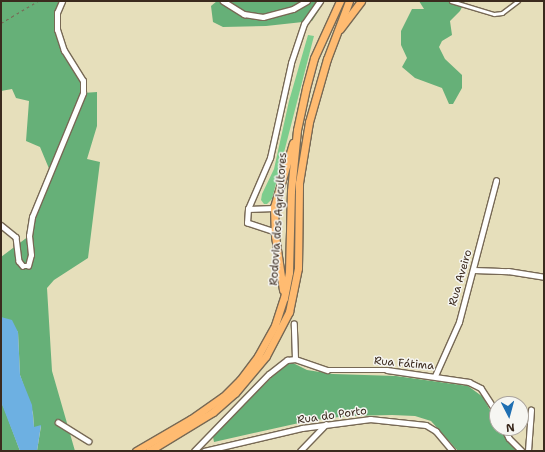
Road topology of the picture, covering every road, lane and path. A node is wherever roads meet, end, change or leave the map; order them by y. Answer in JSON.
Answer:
{"nodes":[{"id":1,"x":38,"y":1,"type":"edge"},
{"id":2,"x":62,"y":1,"type":"edge"},
{"id":3,"x":223,"y":1,"type":"edge"},
{"id":4,"x":307,"y":1,"type":"edge"},
{"id":5,"x":320,"y":1,"type":"edge"},
{"id":6,"x":340,"y":1,"type":"edge"},
{"id":7,"x":349,"y":1,"type":"edge"},
{"id":8,"x":361,"y":1,"type":"edge"},
{"id":9,"x":451,"y":1,"type":"edge"},
{"id":10,"x":518,"y":1,"type":"edge"},
{"id":11,"x":1,"y":23,"type":"edge"},
{"id":12,"x":336,"y":38,"type":"junction"},
{"id":13,"x":297,"y":130,"type":"junction"},
{"id":14,"x":496,"y":181,"type":"dead end"},
{"id":15,"x":274,"y":208,"type":"junction"},
{"id":16,"x":248,"y":209,"type":"junction"},
{"id":17,"x":1,"y":225,"type":"edge"},
{"id":18,"x":275,"y":232,"type":"junction"},
{"id":19,"x":474,"y":270,"type":"junction"},
{"id":20,"x":544,"y":277,"type":"edge"},
{"id":21,"x":284,"y":298,"type":"junction"},
{"id":22,"x":294,"y":324,"type":"dead end"},
{"id":23,"x":295,"y":359,"type":"junction"},
{"id":24,"x":435,"y":376,"type":"junction"},
{"id":25,"x":489,"y":400,"type":"edge"},
{"id":26,"x":531,"y":410,"type":"dead end"},
{"id":27,"x":58,"y":422,"type":"dead end"},
{"id":28,"x":326,"y":424,"type":"junction"},
{"id":29,"x":508,"y":436,"type":"edge"},
{"id":30,"x":90,"y":441,"type":"dead end"},
{"id":31,"x":136,"y":451,"type":"edge"},
{"id":32,"x":149,"y":451,"type":"edge"},
{"id":33,"x":194,"y":451,"type":"edge"},
{"id":34,"x":204,"y":451,"type":"edge"},
{"id":35,"x":300,"y":451,"type":"edge"},
{"id":36,"x":453,"y":451,"type":"edge"},
{"id":37,"x":522,"y":451,"type":"edge"},
{"id":38,"x":528,"y":451,"type":"edge"}],
"edges":[{"from":1,"to":11,"type":"path"},
{"from":2,"to":17,"type":"street"},
{"from":3,"to":4,"type":"street"},
{"from":5,"to":16,"type":"street"},
{"from":6,"to":13,"type":"main road","name":"Rodovia dos Agricultores"},
{"from":7,"to":12,"type":"main road","name":"Rodovia dos Agricultores"},
{"from":8,"to":12,"type":"main road"},
{"from":9,"to":10,"type":"lane"},
{"from":12,"to":32,"type":"main road","name":"Rodovia dos Agricultores"},
{"from":13,"to":15,"type":"main road"},
{"from":13,"to":21,"type":"main road","name":"Rodovia dos Agricultores"},
{"from":14,"to":19,"type":"street","name":"Rua Aveiro"},
{"from":15,"to":16,"type":"street"},
{"from":15,"to":18,"type":"main road"},
{"from":16,"to":18,"type":"street"},
{"from":18,"to":21,"type":"main road"},
{"from":19,"to":20,"type":"street"},
{"from":19,"to":24,"type":"street","name":"Rua Aveiro"},
{"from":21,"to":31,"type":"main road","name":"Rodovia dos Agricultores"},
{"from":22,"to":23,"type":"street"},
{"from":23,"to":24,"type":"street","name":"Rua Fátima"},
{"from":23,"to":33,"type":"street"},
{"from":24,"to":25,"type":"street","name":"Rua Fátima"},
{"from":26,"to":38,"type":"street"},
{"from":27,"to":30,"type":"street"},
{"from":28,"to":34,"type":"street","name":"Rua do Porto"},
{"from":28,"to":35,"type":"street"},
{"from":28,"to":36,"type":"street","name":"Rua do Porto"},
{"from":29,"to":37,"type":"street"}]}
